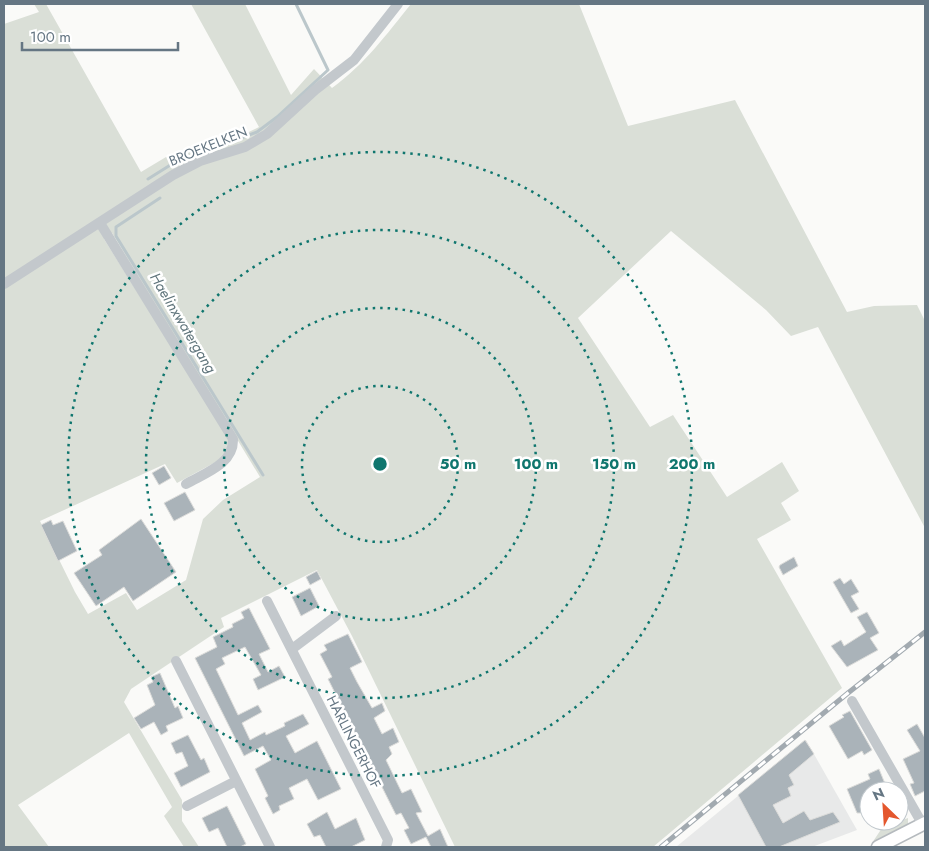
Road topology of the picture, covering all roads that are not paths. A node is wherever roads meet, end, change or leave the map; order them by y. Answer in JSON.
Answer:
{"nodes":[{"id":1,"x":398,"y":4,"type":"edge"},
{"id":2,"x":100,"y":222,"type":"junction"},
{"id":3,"x":4,"y":284,"type":"edge"},
{"id":4,"x":186,"y":484,"type":"dead end"},
{"id":5,"x":267,"y":601,"type":"dead end"},
{"id":6,"x":336,"y":616,"type":"dead end"},
{"id":7,"x":292,"y":649,"type":"junction"},
{"id":8,"x":176,"y":661,"type":"dead end"},
{"id":9,"x":852,"y":701,"type":"dead end"},
{"id":10,"x":236,"y":781,"type":"junction"},
{"id":11,"x":188,"y":806,"type":"dead end"},
{"id":12,"x":924,"y":824,"type":"edge"},
{"id":13,"x":270,"y":847,"type":"edge"},
{"id":14,"x":386,"y":847,"type":"edge"},
{"id":15,"x":878,"y":847,"type":"edge"}],
"edges":[{"from":1,"to":2,"type":"street","name":"BROEKELKEN"},
{"from":2,"to":3,"type":"street","name":"BROEKELKEN"},
{"from":2,"to":4,"type":"street"},
{"from":5,"to":7,"type":"street","name":"HARLINGERHOF"},
{"from":6,"to":7,"type":"street"},
{"from":7,"to":14,"type":"street","name":"HARLINGERHOF"},
{"from":8,"to":10,"type":"street"},
{"from":9,"to":12,"type":"street"},
{"from":10,"to":11,"type":"street"},
{"from":10,"to":13,"type":"street"},
{"from":12,"to":15,"type":"main road"}]}
